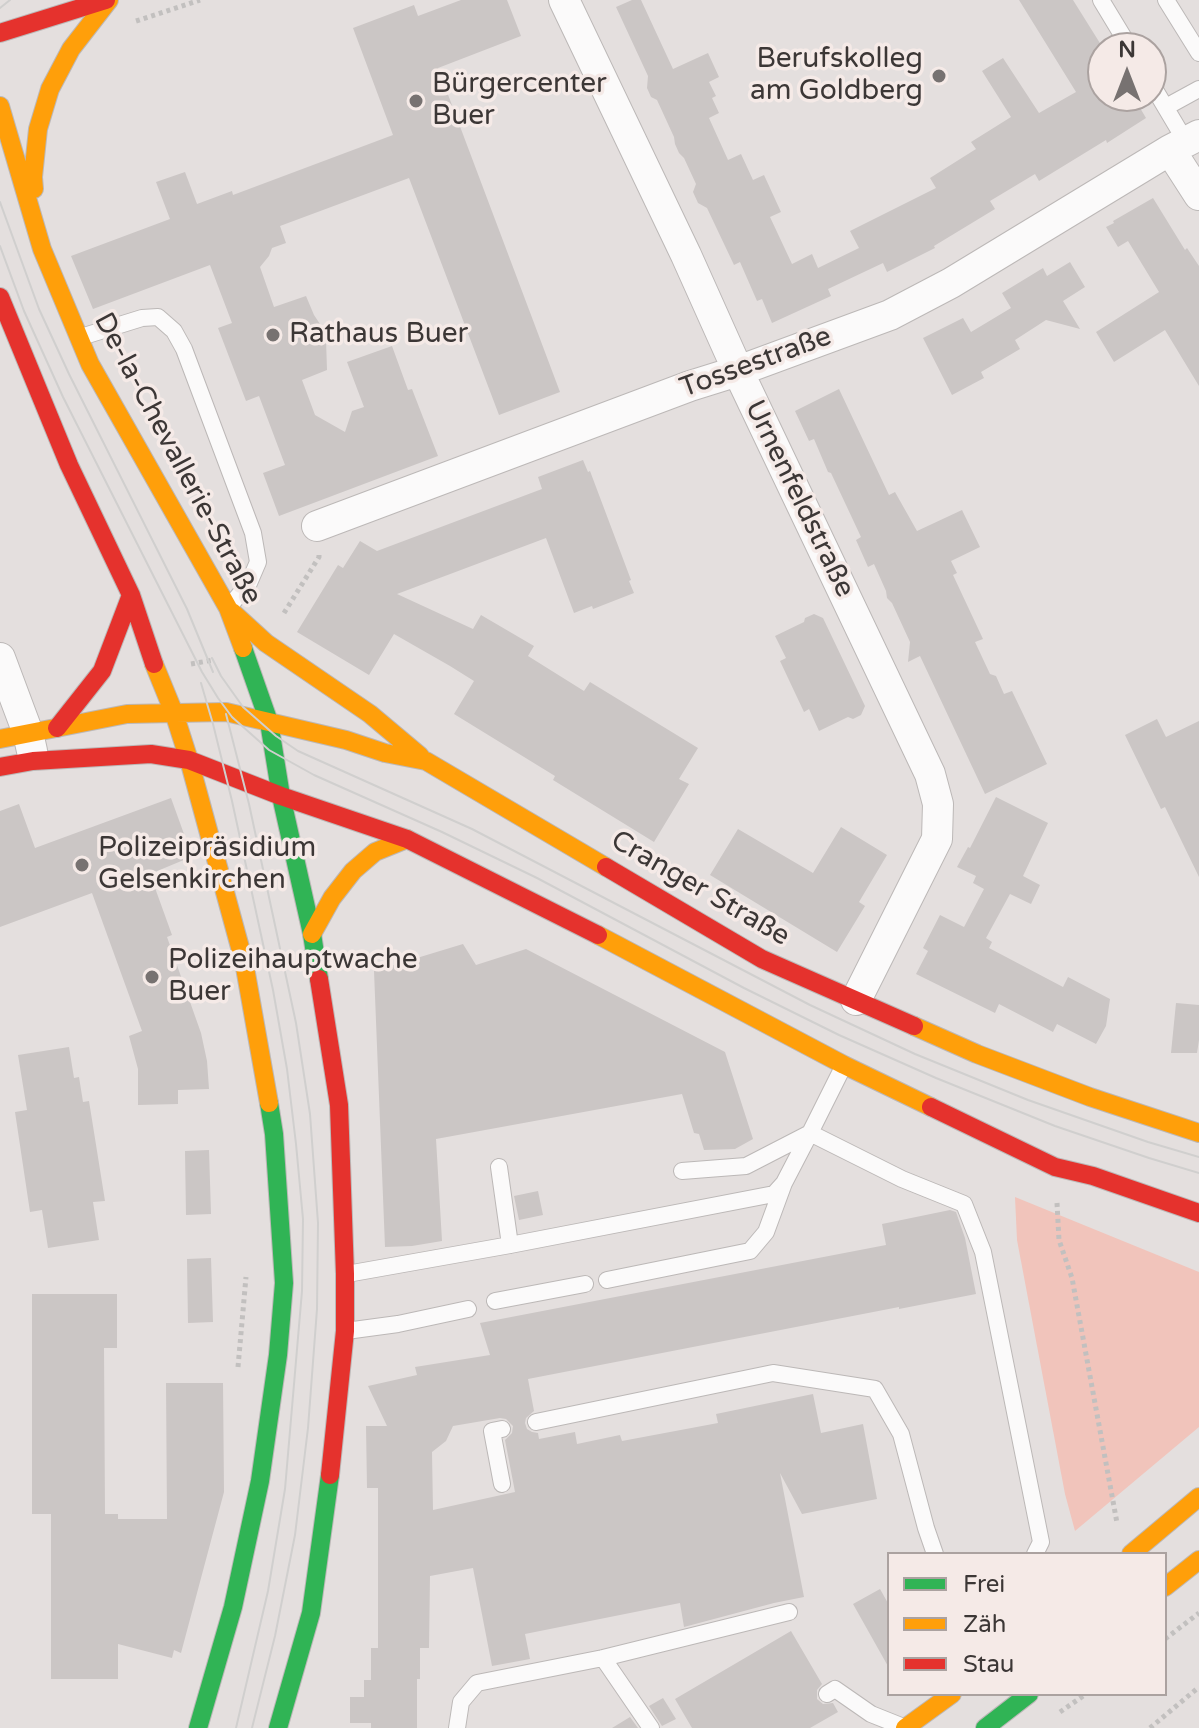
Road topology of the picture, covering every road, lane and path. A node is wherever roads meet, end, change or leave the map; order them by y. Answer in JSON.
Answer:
{"nodes":[{"id":1,"x":107,"y":0,"type":"edge"},
{"id":2,"x":564,"y":0,"type":"edge"},
{"id":3,"x":1101,"y":0,"type":"edge"},
{"id":4,"x":1166,"y":0,"type":"edge"},
{"id":5,"x":1120,"y":32,"type":"edge"},
{"id":6,"x":0,"y":33,"type":"edge"},
{"id":7,"x":1199,"y":53,"type":"edge"},
{"id":8,"x":1199,"y":89,"type":"edge"},
{"id":9,"x":0,"y":106,"type":"edge"},
{"id":10,"x":1167,"y":106,"type":"edge"},
{"id":11,"x":1167,"y":109,"type":"edge"},
{"id":12,"x":1185,"y":142,"type":"edge"},
{"id":13,"x":1199,"y":195,"type":"edge"},
{"id":14,"x":42,"y":249,"type":"junction"},
{"id":15,"x":0,"y":297,"type":"edge"},
{"id":16,"x":79,"y":338,"type":"junction"},
{"id":17,"x":738,"y":371,"type":"junction"},
{"id":18,"x":317,"y":526,"type":"joint"},
{"id":19,"x":131,"y":595,"type":"junction"},
{"id":20,"x":228,"y":608,"type":"junction"},
{"id":21,"x":266,"y":643,"type":"junction"},
{"id":22,"x":0,"y":658,"type":"edge"},
{"id":23,"x":174,"y":713,"type":"junction"},
{"id":24,"x":269,"y":722,"type":"junction"},
{"id":25,"x":30,"y":741,"type":"edge"},
{"id":26,"x":189,"y":760,"type":"junction"},
{"id":27,"x":426,"y":761,"type":"junction"},
{"id":28,"x":0,"y":767,"type":"edge"},
{"id":29,"x":281,"y":796,"type":"junction"},
{"id":30,"x":407,"y":839,"type":"junction"},
{"id":31,"x":312,"y":934,"type":"junction"},
{"id":32,"x":856,"y":1000,"type":"junction"},
{"id":33,"x":844,"y":1065,"type":"junction"},
{"id":34,"x":810,"y":1133,"type":"junction"},
{"id":35,"x":1199,"y":1133,"type":"edge"},
{"id":36,"x":499,"y":1167,"type":"dead end"},
{"id":37,"x":1055,"y":1167,"type":"junction"},
{"id":38,"x":682,"y":1171,"type":"dead end"},
{"id":39,"x":784,"y":1183,"type":"junction"},
{"id":40,"x":1199,"y":1213,"type":"edge"},
{"id":41,"x":510,"y":1245,"type":"junction"},
{"id":42,"x":248,"y":1264,"type":"dead end"},
{"id":43,"x":345,"y":1274,"type":"junction"},
{"id":44,"x":607,"y":1280,"type":"dead end"},
{"id":45,"x":585,"y":1284,"type":"dead end"},
{"id":46,"x":495,"y":1301,"type":"dead end"},
{"id":47,"x":468,"y":1309,"type":"dead end"},
{"id":48,"x":345,"y":1331,"type":"junction"},
{"id":49,"x":237,"y":1380,"type":"dead end"},
{"id":50,"x":536,"y":1422,"type":"dead end"},
{"id":51,"x":502,"y":1429,"type":"dead end"},
{"id":52,"x":502,"y":1484,"type":"dead end"},
{"id":53,"x":1199,"y":1497,"type":"edge"},
{"id":54,"x":1118,"y":1532,"type":"dead end"},
{"id":55,"x":934,"y":1552,"type":"edge"},
{"id":56,"x":1036,"y":1552,"type":"edge"},
{"id":57,"x":1133,"y":1552,"type":"edge"},
{"id":58,"x":1199,"y":1560,"type":"edge"},
{"id":59,"x":1167,"y":1585,"type":"edge"},
{"id":60,"x":789,"y":1612,"type":"dead end"},
{"id":61,"x":1199,"y":1613,"type":"edge"},
{"id":62,"x":1167,"y":1637,"type":"edge"},
{"id":63,"x":603,"y":1658,"type":"junction"},
{"id":64,"x":1199,"y":1687,"type":"edge"},
{"id":65,"x":827,"y":1694,"type":"dead end"},
{"id":66,"x":949,"y":1696,"type":"edge"},
{"id":67,"x":1026,"y":1696,"type":"edge"},
{"id":68,"x":198,"y":1728,"type":"edge"},
{"id":69,"x":278,"y":1728,"type":"edge"},
{"id":70,"x":457,"y":1728,"type":"edge"},
{"id":71,"x":651,"y":1728,"type":"edge"},
{"id":72,"x":906,"y":1728,"type":"edge"},
{"id":73,"x":985,"y":1728,"type":"edge"},
{"id":74,"x":1150,"y":1728,"type":"edge"}],
"edges":[{"from":1,"to":6,"type":"main road"},
{"from":1,"to":14,"type":"main road"},
{"from":2,"to":17,"type":"street","name":"Urnenfeldstraße"},
{"from":3,"to":5,"type":"lane"},
{"from":4,"to":7,"type":"lane"},
{"from":8,"to":10,"type":"lane"},
{"from":9,"to":14,"type":"main road","name":"De-la-Chevallerie-Straße"},
{"from":11,"to":12,"type":"lane"},
{"from":12,"to":13,"type":"street"},
{"from":12,"to":17,"type":"street","name":"Tossestraße"},
{"from":14,"to":16,"type":"main road","name":"De-la-Chevallerie-Straße"},
{"from":15,"to":19,"type":"main road"},
{"from":16,"to":20,"type":"main road","name":"De-la-Chevallerie-Straße"},
{"from":16,"to":20,"type":"lane"},
{"from":17,"to":18,"type":"street","name":"Tossestraße"},
{"from":17,"to":32,"type":"street","name":"Urnenfeldstraße"},
{"from":18,"to":21,"type":"path"},
{"from":19,"to":23,"type":"main road"},
{"from":19,"to":25,"type":"main road"},
{"from":20,"to":21,"type":"main road"},
{"from":20,"to":24,"type":"main road","name":"De-la-Chevallerie-Straße"},
{"from":21,"to":27,"type":"main road"},
{"from":22,"to":25,"type":"street"},
{"from":23,"to":24,"type":"main road","name":"Cranger Straße"},
{"from":23,"to":25,"type":"main road","name":"Cranger Straße"},
{"from":23,"to":26,"type":"main road"},
{"from":24,"to":27,"type":"main road","name":"Cranger Straße"},
{"from":24,"to":29,"type":"main road","name":"De-la-Chevallerie-Straße"},
{"from":25,"to":26,"type":"main road"},
{"from":25,"to":28,"type":"main road"},
{"from":26,"to":29,"type":"main road"},
{"from":26,"to":68,"type":"main road"},
{"from":27,"to":32,"type":"main road","name":"Cranger Straße"},
{"from":29,"to":30,"type":"main road"},
{"from":29,"to":31,"type":"main road","name":"De-la-Chevallerie-Straße"},
{"from":30,"to":31,"type":"main road"},
{"from":30,"to":33,"type":"main road"},
{"from":31,"to":43,"type":"main road","name":"De-la-Chevallerie-Straße"},
{"from":32,"to":35,"type":"main road","name":"Cranger Straße"},
{"from":33,"to":34,"type":"lane"},
{"from":33,"to":37,"type":"main road"},
{"from":34,"to":38,"type":"lane"},
{"from":34,"to":39,"type":"lane"},
{"from":34,"to":56,"type":"lane"},
{"from":36,"to":41,"type":"lane"},
{"from":37,"to":40,"type":"main road"},
{"from":37,"to":54,"type":"path"},
{"from":39,"to":41,"type":"lane"},
{"from":39,"to":44,"type":"lane"},
{"from":41,"to":43,"type":"lane"},
{"from":42,"to":49,"type":"path"},
{"from":43,"to":48,"type":"main road","name":"De-la-Chevallerie-Straße"},
{"from":45,"to":46,"type":"lane"},
{"from":47,"to":48,"type":"lane"},
{"from":48,"to":69,"type":"main road","name":"De-la-Chevallerie-Straße"},
{"from":50,"to":55,"type":"lane"},
{"from":51,"to":52,"type":"lane"},
{"from":53,"to":57,"type":"main road"},
{"from":58,"to":59,"type":"main road"},
{"from":60,"to":63,"type":"lane"},
{"from":61,"to":62,"type":"path"},
{"from":63,"to":70,"type":"lane"},
{"from":63,"to":71,"type":"lane"},
{"from":64,"to":74,"type":"path"},
{"from":65,"to":72,"type":"lane"},
{"from":66,"to":72,"type":"main road"},
{"from":67,"to":73,"type":"main road"}]}
